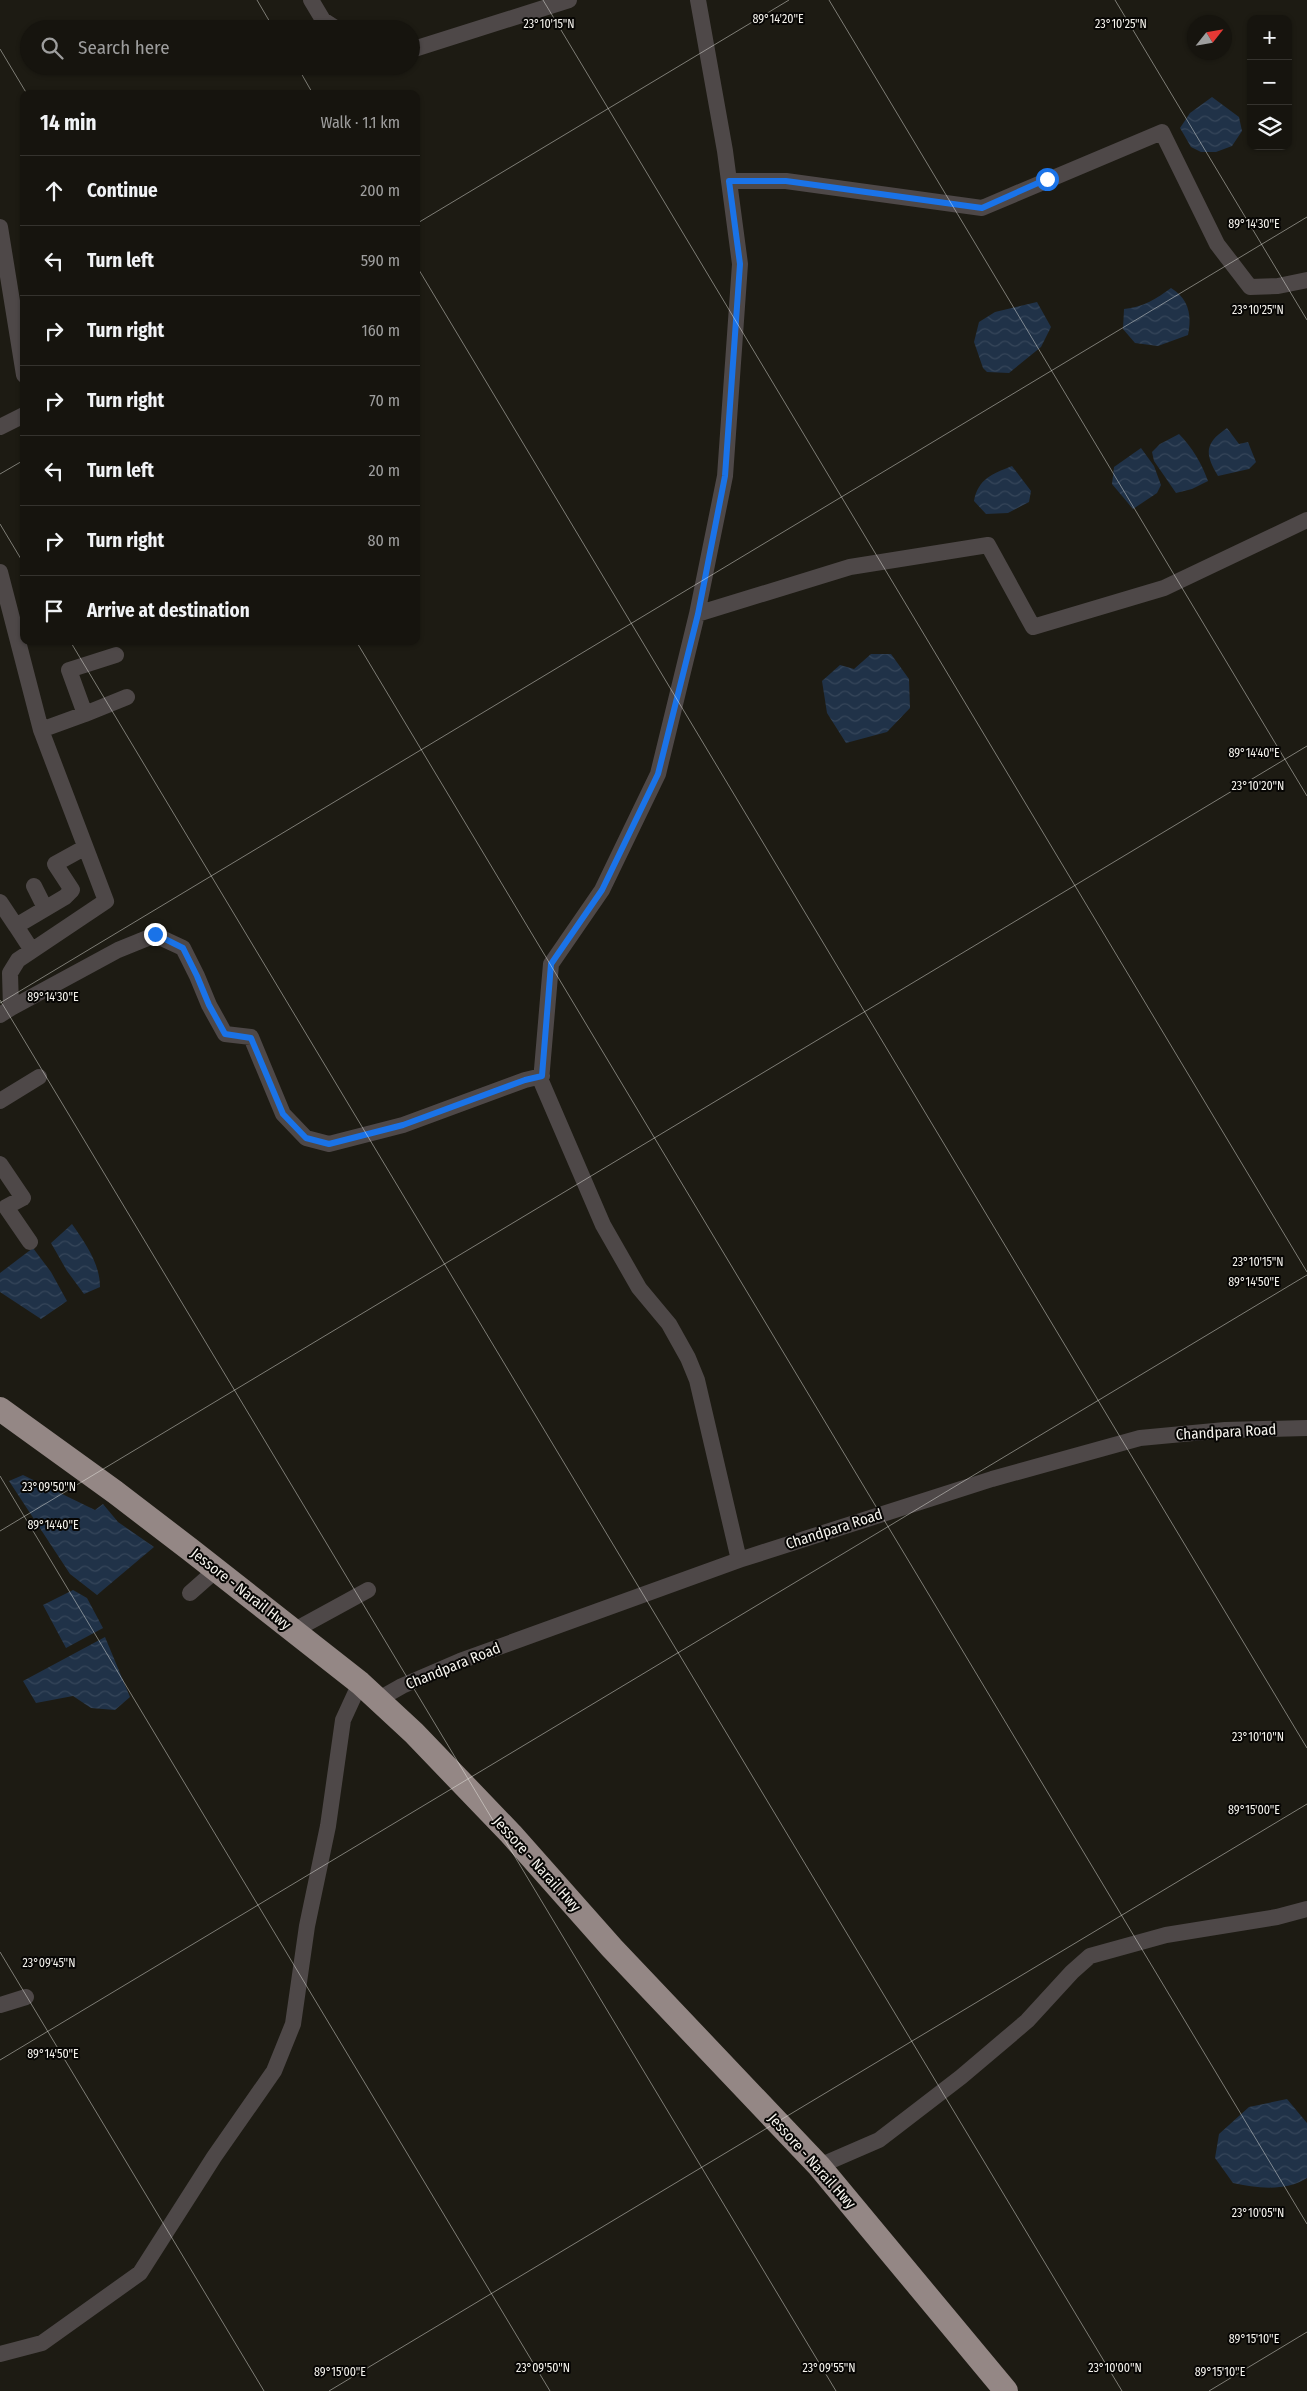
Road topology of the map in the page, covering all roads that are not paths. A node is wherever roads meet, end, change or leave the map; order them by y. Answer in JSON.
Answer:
{"nodes":[{"id":1,"x":569,"y":0,"type":"edge"},
{"id":2,"x":698,"y":0,"type":"edge"},
{"id":3,"x":315,"y":1,"type":"edge"},
{"id":4,"x":323,"y":20,"type":"edge"},
{"id":5,"x":420,"y":47,"type":"edge"},
{"id":6,"x":729,"y":181,"type":"junction"},
{"id":7,"x":0,"y":227,"type":"edge"},
{"id":8,"x":1307,"y":280,"type":"edge"},
{"id":9,"x":20,"y":350,"type":"edge"},
{"id":10,"x":20,"y":417,"type":"edge"},
{"id":11,"x":0,"y":427,"type":"edge"},
{"id":12,"x":1307,"y":520,"type":"edge"},
{"id":13,"x":0,"y":572,"type":"edge"},
{"id":14,"x":698,"y":614,"type":"junction"},
{"id":15,"x":116,"y":655,"type":"dead end"},
{"id":16,"x":127,"y":697,"type":"dead end"},
{"id":17,"x":85,"y":714,"type":"junction"},
{"id":18,"x":42,"y":730,"type":"junction"},
{"id":19,"x":84,"y":848,"type":"dead end"},
{"id":20,"x":34,"y":886,"type":"dead end"},
{"id":21,"x":0,"y":902,"type":"edge"},
{"id":22,"x":45,"y":908,"type":"junction"},
{"id":23,"x":16,"y":926,"type":"junction"},
{"id":24,"x":31,"y":949,"type":"dead end"},
{"id":25,"x":5,"y":1012,"type":"edge"},
{"id":26,"x":542,"y":1076,"type":"junction"},
{"id":27,"x":38,"y":1077,"type":"dead end"},
{"id":28,"x":0,"y":1101,"type":"edge"},
{"id":29,"x":0,"y":1164,"type":"edge"},
{"id":30,"x":30,"y":1242,"type":"dead end"},
{"id":31,"x":0,"y":1409,"type":"edge"},
{"id":32,"x":1307,"y":1428,"type":"edge"},
{"id":33,"x":739,"y":1560,"type":"junction"},
{"id":34,"x":216,"y":1570,"type":"junction"},
{"id":35,"x":368,"y":1590,"type":"dead end"},
{"id":36,"x":190,"y":1593,"type":"dead end"},
{"id":37,"x":293,"y":1631,"type":"junction"},
{"id":38,"x":360,"y":1683,"type":"junction"},
{"id":39,"x":379,"y":1699,"type":"junction"},
{"id":40,"x":1307,"y":1909,"type":"edge"},
{"id":41,"x":26,"y":1998,"type":"dead end"},
{"id":42,"x":0,"y":2005,"type":"edge"},
{"id":43,"x":819,"y":2166,"type":"junction"},
{"id":44,"x":0,"y":2354,"type":"edge"},
{"id":45,"x":1006,"y":2391,"type":"edge"}],
"edges":[{"from":1,"to":5,"type":"street"},
{"from":2,"to":6,"type":"street"},
{"from":3,"to":4,"type":"street"},
{"from":6,"to":8,"type":"street"},
{"from":6,"to":14,"type":"street"},
{"from":7,"to":9,"type":"street"},
{"from":10,"to":11,"type":"street"},
{"from":12,"to":14,"type":"street"},
{"from":13,"to":18,"type":"street"},
{"from":14,"to":26,"type":"street"},
{"from":15,"to":17,"type":"street"},
{"from":16,"to":17,"type":"street"},
{"from":17,"to":18,"type":"street"},
{"from":18,"to":25,"type":"street"},
{"from":19,"to":22,"type":"street"},
{"from":20,"to":22,"type":"street"},
{"from":21,"to":23,"type":"street"},
{"from":22,"to":23,"type":"street"},
{"from":23,"to":24,"type":"street"},
{"from":25,"to":26,"type":"street"},
{"from":26,"to":33,"type":"street"},
{"from":27,"to":28,"type":"street"},
{"from":29,"to":30,"type":"street"},
{"from":31,"to":34,"type":"highway","name":"Jessore - Narail Hwy"},
{"from":32,"to":33,"type":"street","name":"Chandpara Road"},
{"from":33,"to":39,"type":"street","name":"Chandpara Road"},
{"from":34,"to":36,"type":"street"},
{"from":34,"to":37,"type":"highway","name":"Jessore - Narail Hwy"},
{"from":35,"to":37,"type":"street"},
{"from":37,"to":38,"type":"highway","name":"Jessore - Narail Hwy"},
{"from":38,"to":39,"type":"highway","name":"Jessore - Narail Hwy"},
{"from":38,"to":44,"type":"street"},
{"from":39,"to":43,"type":"highway","name":"Jessore - Narail Hwy"},
{"from":40,"to":43,"type":"street"},
{"from":41,"to":42,"type":"street"},
{"from":43,"to":45,"type":"highway","name":"Jessore - Narail Hwy"}]}
